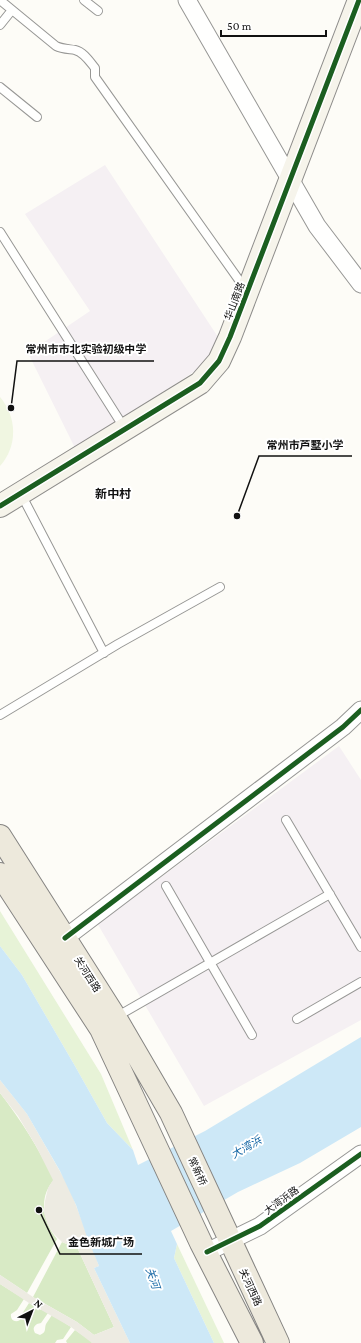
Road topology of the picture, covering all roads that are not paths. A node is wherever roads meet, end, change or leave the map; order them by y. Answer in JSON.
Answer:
{"nodes":[{"id":1,"x":0,"y":0,"type":"edge"},
{"id":2,"x":84,"y":0,"type":"edge"},
{"id":3,"x":187,"y":0,"type":"edge"},
{"id":4,"x":357,"y":1,"type":"edge"},
{"id":5,"x":12,"y":10,"type":"junction"},
{"id":6,"x":98,"y":11,"type":"dead end"},
{"id":7,"x":0,"y":25,"type":"edge"},
{"id":8,"x":0,"y":87,"type":"edge"},
{"id":9,"x":37,"y":117,"type":"dead end"},
{"id":10,"x":291,"y":178,"type":"junction"},
{"id":11,"x":0,"y":232,"type":"edge"},
{"id":12,"x":361,"y":284,"type":"edge"},
{"id":13,"x":247,"y":292,"type":"junction"},
{"id":14,"x":125,"y":429,"type":"junction"},
{"id":15,"x":21,"y":493,"type":"junction"},
{"id":16,"x":0,"y":506,"type":"edge"},
{"id":17,"x":220,"y":587,"type":"dead end"},
{"id":18,"x":104,"y":653,"type":"junction"},
{"id":19,"x":361,"y":710,"type":"edge"},
{"id":20,"x":0,"y":715,"type":"edge"},
{"id":21,"x":286,"y":820,"type":"dead end"},
{"id":22,"x":0,"y":836,"type":"edge"},
{"id":23,"x":0,"y":874,"type":"edge"},
{"id":24,"x":166,"y":886,"type":"dead end"},
{"id":25,"x":330,"y":894,"type":"junction"},
{"id":26,"x":65,"y":938,"type":"junction"},
{"id":27,"x":361,"y":947,"type":"edge"},
{"id":28,"x":210,"y":962,"type":"junction"},
{"id":29,"x":361,"y":982,"type":"edge"},
{"id":30,"x":115,"y":1017,"type":"junction"},
{"id":31,"x":298,"y":1019,"type":"dead end"},
{"id":32,"x":252,"y":1035,"type":"dead end"},
{"id":33,"x":172,"y":1113,"type":"joint"},
{"id":34,"x":361,"y":1154,"type":"edge"},
{"id":35,"x":227,"y":1235,"type":"junction"},
{"id":36,"x":204,"y":1248,"type":"junction"},
{"id":37,"x":252,"y":1343,"type":"edge"},
{"id":38,"x":278,"y":1343,"type":"edge"}],
"edges":[{"from":1,"to":5,"type":"lane"},
{"from":2,"to":6,"type":"lane"},
{"from":3,"to":10,"type":"street"},
{"from":4,"to":10,"type":"street","name":"华山南路"},
{"from":5,"to":7,"type":"lane"},
{"from":5,"to":13,"type":"lane"},
{"from":8,"to":9,"type":"lane"},
{"from":10,"to":12,"type":"street"},
{"from":10,"to":13,"type":"street","name":"华山南路"},
{"from":11,"to":14,"type":"lane"},
{"from":13,"to":14,"type":"street","name":"华山南路"},
{"from":14,"to":15,"type":"street","name":"华山南路"},
{"from":15,"to":16,"type":"street","name":"华山南路"},
{"from":15,"to":18,"type":"lane"},
{"from":17,"to":18,"type":"lane"},
{"from":18,"to":20,"type":"lane"},
{"from":19,"to":26,"type":"street"},
{"from":21,"to":25,"type":"lane"},
{"from":22,"to":26,"type":"main road","name":"关河西路"},
{"from":23,"to":36,"type":"main road","name":"关河西路"},
{"from":24,"to":28,"type":"lane"},
{"from":25,"to":27,"type":"lane"},
{"from":25,"to":28,"type":"lane"},
{"from":26,"to":30,"type":"main road","name":"关河西路"},
{"from":28,"to":30,"type":"lane"},
{"from":28,"to":32,"type":"lane"},
{"from":29,"to":31,"type":"lane"},
{"from":30,"to":33,"type":"main road","name":"关河西路"},
{"from":33,"to":35,"type":"main road","name":"常新桥"},
{"from":34,"to":35,"type":"street","name":"大湾浜路"},
{"from":35,"to":36,"type":"street","name":"大湾浜路"},
{"from":35,"to":38,"type":"main road","name":"关河西路"},
{"from":36,"to":37,"type":"main road"}]}
